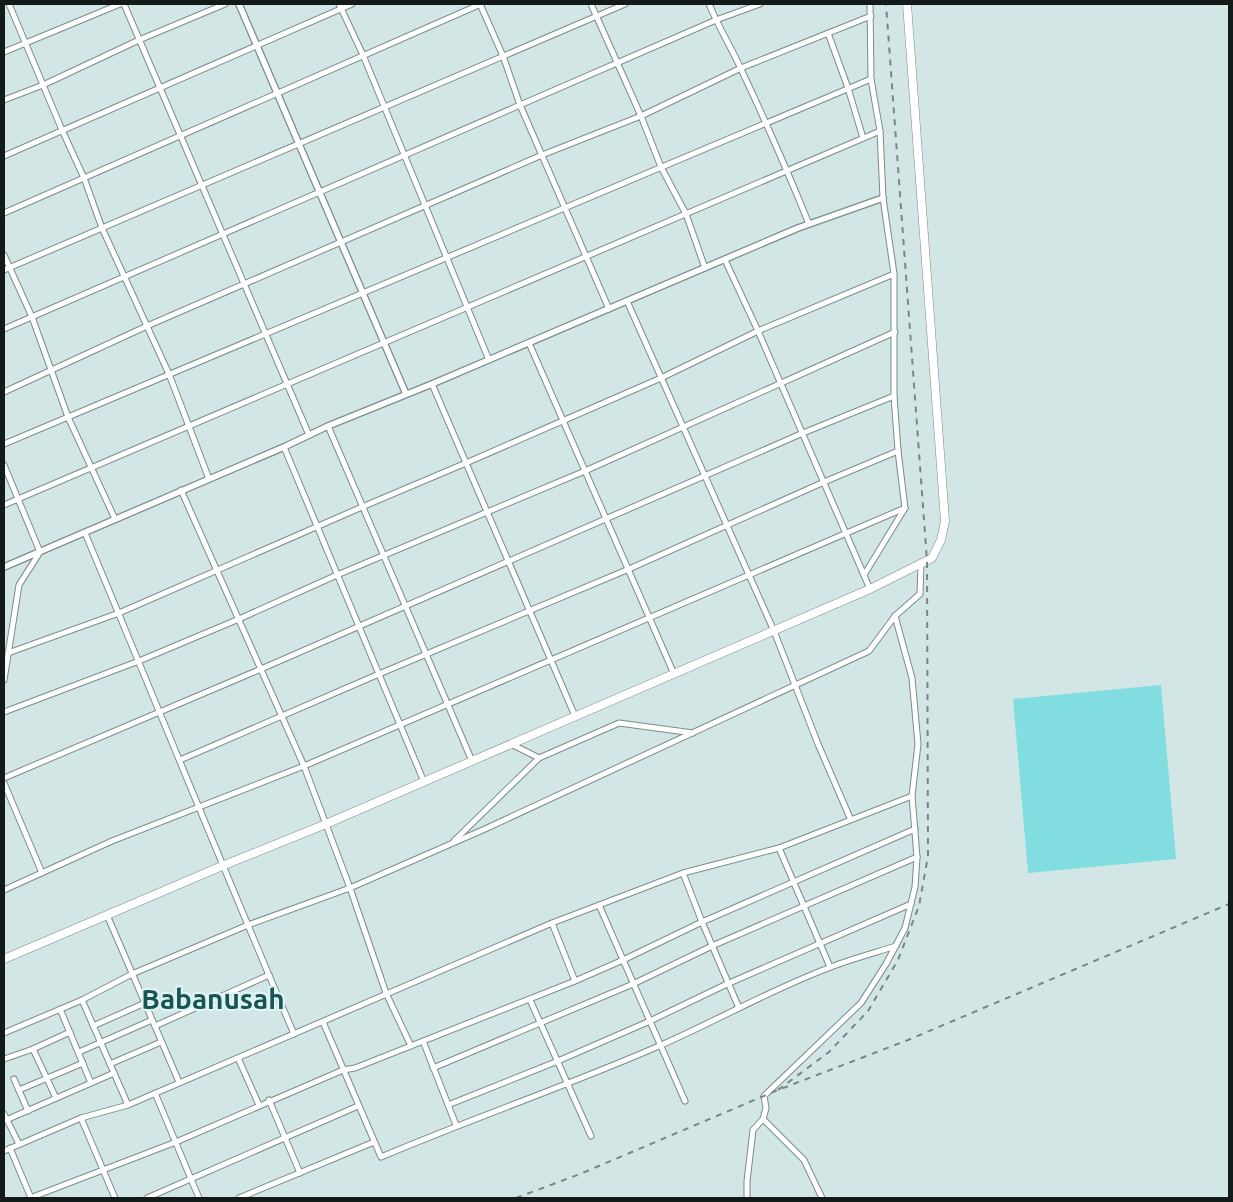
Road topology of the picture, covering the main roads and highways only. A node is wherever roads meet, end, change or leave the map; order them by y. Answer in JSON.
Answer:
{"nodes":[{"id":1,"x":907,"y":4,"type":"edge"},
{"id":2,"x":4,"y":959,"type":"edge"}],
"edges":[{"from":1,"to":2,"type":"main road"}]}
